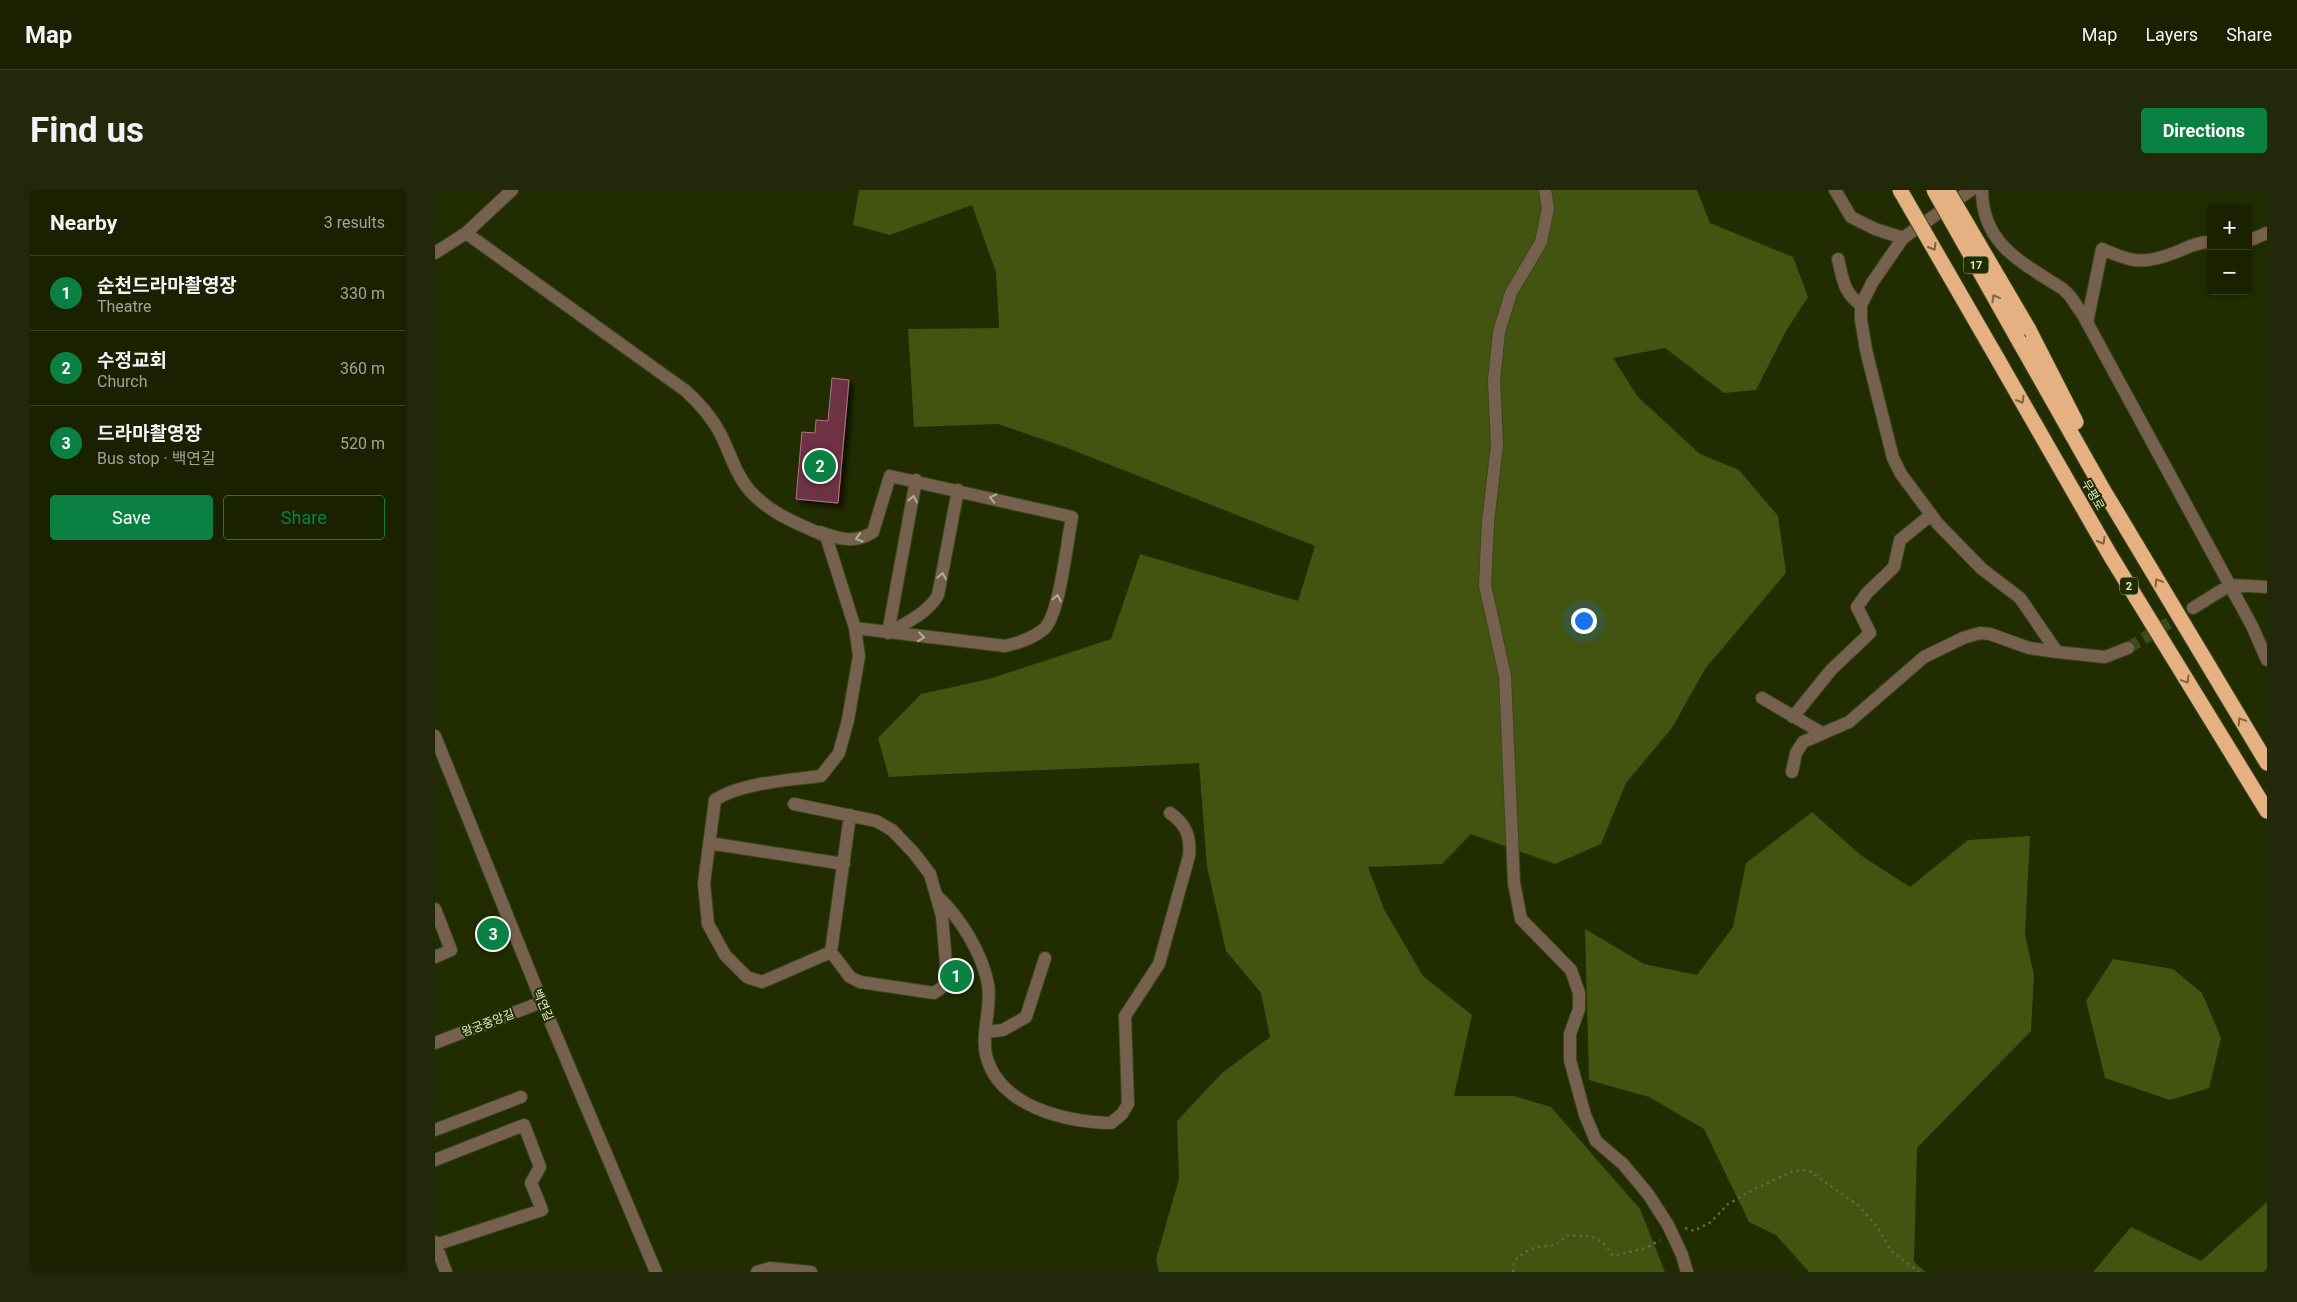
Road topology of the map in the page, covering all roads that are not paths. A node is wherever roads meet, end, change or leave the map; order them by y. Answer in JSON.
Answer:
{"nodes":[{"id":1,"x":512,"y":190,"type":"edge"},
{"id":2,"x":1545,"y":190,"type":"edge"},
{"id":3,"x":1835,"y":190,"type":"edge"},
{"id":4,"x":1900,"y":190,"type":"edge"},
{"id":5,"x":1933,"y":190,"type":"edge"},
{"id":6,"x":1947,"y":190,"type":"edge"},
{"id":7,"x":1971,"y":190,"type":"edge"},
{"id":8,"x":1982,"y":190,"type":"edge"},
{"id":9,"x":465,"y":233,"type":"junction"},
{"id":10,"x":2267,"y":233,"type":"edge"},
{"id":11,"x":1903,"y":238,"type":"junction"},
{"id":12,"x":2252,"y":239,"type":"edge"},
{"id":13,"x":2207,"y":242,"type":"edge"},
{"id":14,"x":435,"y":253,"type":"edge"},
{"id":15,"x":1838,"y":258,"type":"dead end"},
{"id":16,"x":1861,"y":305,"type":"junction"},
{"id":17,"x":2087,"y":323,"type":"junction"},
{"id":18,"x":916,"y":480,"type":"junction"},
{"id":19,"x":2101,"y":486,"type":"junction"},
{"id":20,"x":957,"y":490,"type":"junction"},
{"id":21,"x":1931,"y":515,"type":"junction"},
{"id":22,"x":814,"y":531,"type":"junction"},
{"id":23,"x":2230,"y":585,"type":"junction"},
{"id":24,"x":2267,"y":587,"type":"edge"},
{"id":25,"x":2193,"y":608,"type":"tunnel mouth"},
{"id":26,"x":855,"y":628,"type":"junction"},
{"id":27,"x":888,"y":633,"type":"junction"},
{"id":28,"x":2128,"y":648,"type":"tunnel mouth"},
{"id":29,"x":2057,"y":652,"type":"junction"},
{"id":30,"x":2267,"y":660,"type":"edge"},
{"id":31,"x":1762,"y":698,"type":"dead end"},
{"id":32,"x":1793,"y":717,"type":"junction"},
{"id":33,"x":1822,"y":733,"type":"junction"},
{"id":34,"x":435,"y":736,"type":"edge"},
{"id":35,"x":2267,"y":763,"type":"edge"},
{"id":36,"x":1792,"y":772,"type":"dead end"},
{"id":37,"x":794,"y":804,"type":"dead end"},
{"id":38,"x":2267,"y":811,"type":"edge"},
{"id":39,"x":1170,"y":813,"type":"dead end"},
{"id":40,"x":850,"y":815,"type":"junction"},
{"id":41,"x":709,"y":843,"type":"junction"},
{"id":42,"x":843,"y":864,"type":"junction"},
{"id":43,"x":937,"y":896,"type":"junction"},
{"id":44,"x":435,"y":909,"type":"edge"},
{"id":45,"x":831,"y":952,"type":"junction"},
{"id":46,"x":435,"y":956,"type":"edge"},
{"id":47,"x":1045,"y":958,"type":"dead end"},
{"id":48,"x":542,"y":1002,"type":"junction"},
{"id":49,"x":985,"y":1032,"type":"junction"},
{"id":50,"x":435,"y":1043,"type":"edge"},
{"id":51,"x":521,"y":1097,"type":"dead end"},
{"id":52,"x":435,"y":1130,"type":"edge"},
{"id":53,"x":435,"y":1160,"type":"edge"},
{"id":54,"x":435,"y":1244,"type":"edge"},
{"id":55,"x":446,"y":1272,"type":"edge"},
{"id":56,"x":656,"y":1272,"type":"edge"},
{"id":57,"x":757,"y":1272,"type":"edge"},
{"id":58,"x":811,"y":1272,"type":"edge"},
{"id":59,"x":1687,"y":1272,"type":"edge"}],
"edges":[{"from":1,"to":9,"type":"street"},
{"from":2,"to":59,"type":"street"},
{"from":3,"to":11,"type":"street"},
{"from":4,"to":38,"type":"highway","name":"무평로","number":"2","one_way":true,"bridge":true},
{"from":19,"to":5,"type":"highway","name":"무평로","number":"17","one_way":true,"bridge":true},
{"from":6,"to":19,"type":"highway","number":"2","bridge":true},
{"from":7,"to":11,"type":"street"},
{"from":8,"to":17,"type":"street"},
{"from":9,"to":14,"type":"street"},
{"from":9,"to":22,"type":"street"},
{"from":10,"to":12,"type":"street"},
{"from":11,"to":16,"type":"street"},
{"from":13,"to":17,"type":"street"},
{"from":15,"to":16,"type":"street"},
{"from":16,"to":21,"type":"street"},
{"from":17,"to":23,"type":"street"},
{"from":18,"to":20,"type":"street"},
{"from":18,"to":22,"type":"street","one_way":true},
{"from":27,"to":18,"type":"street","one_way":true},
{"from":35,"to":19,"type":"highway","name":"무평로","number":"2","one_way":true},
{"from":27,"to":20,"type":"street","one_way":true},
{"from":27,"to":20,"type":"street","one_way":true},
{"from":21,"to":29,"type":"street"},
{"from":21,"to":32,"type":"street"},
{"from":22,"to":26,"type":"street"},
{"from":23,"to":24,"type":"street"},
{"from":23,"to":25,"type":"street"},
{"from":23,"to":30,"type":"street"},
{"from":26,"to":27,"type":"street"},
{"from":26,"to":41,"type":"street"},
{"from":28,"to":29,"type":"street"},
{"from":29,"to":33,"type":"street"},
{"from":31,"to":32,"type":"street"},
{"from":32,"to":33,"type":"street"},
{"from":33,"to":36,"type":"street"},
{"from":34,"to":48,"type":"street","name":"백연길"},
{"from":37,"to":40,"type":"street"},
{"from":39,"to":49,"type":"street"},
{"from":40,"to":42,"type":"street"},
{"from":40,"to":43,"type":"street"},
{"from":41,"to":42,"type":"street"},
{"from":41,"to":45,"type":"street"},
{"from":42,"to":45,"type":"street"},
{"from":43,"to":45,"type":"street"},
{"from":43,"to":49,"type":"street"},
{"from":44,"to":46,"type":"street"},
{"from":47,"to":49,"type":"street"},
{"from":48,"to":50,"type":"street","name":"왕궁중앙길"},
{"from":48,"to":56,"type":"street","name":"백연길"},
{"from":51,"to":52,"type":"street"},
{"from":53,"to":54,"type":"street"},
{"from":54,"to":55,"type":"street"},
{"from":57,"to":58,"type":"street"}]}
